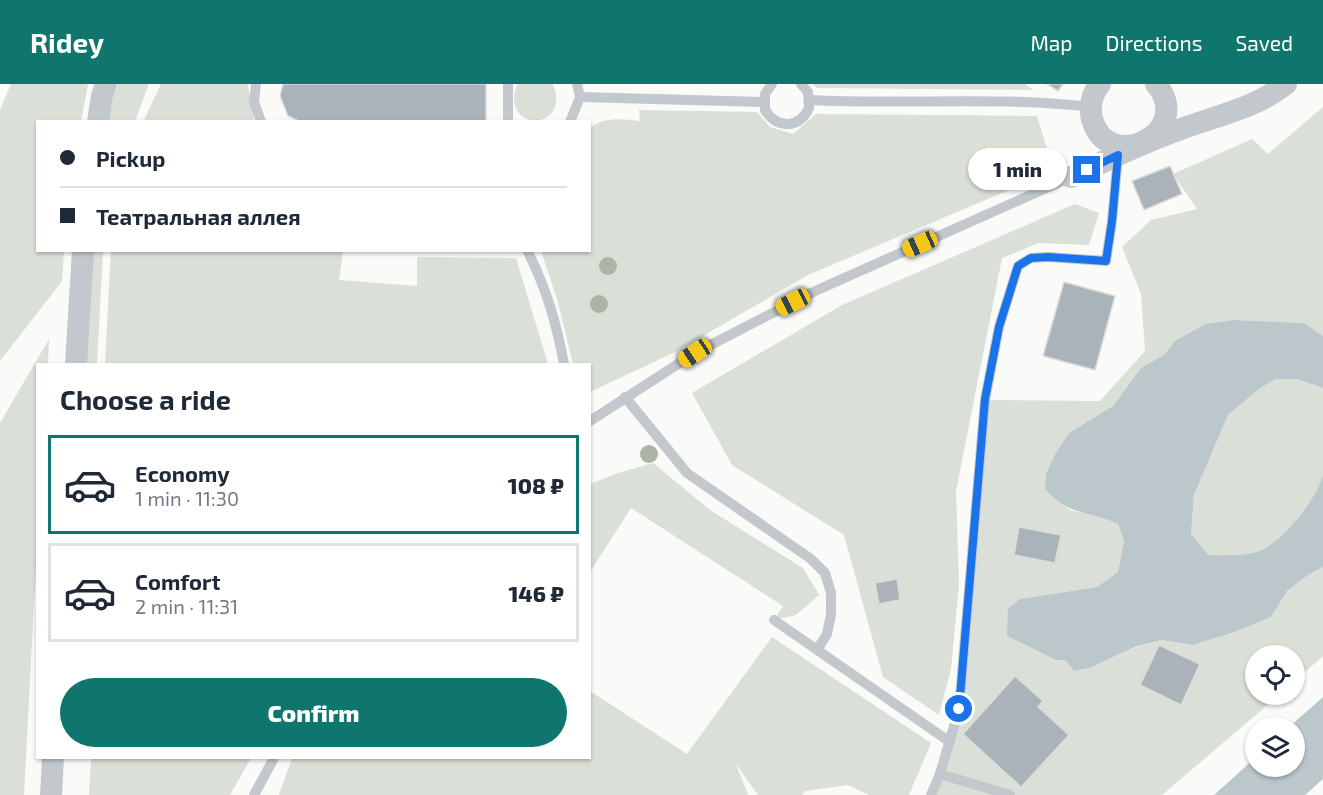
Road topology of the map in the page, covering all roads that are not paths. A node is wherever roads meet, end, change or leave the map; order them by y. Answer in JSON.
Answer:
{"nodes":[{"id":1,"x":106,"y":84,"type":"edge"},
{"id":2,"x":256,"y":84,"type":"edge"},
{"id":3,"x":508,"y":84,"type":"edge"},
{"id":4,"x":577,"y":84,"type":"edge"},
{"id":5,"x":772,"y":84,"type":"edge"},
{"id":6,"x":801,"y":84,"type":"edge"},
{"id":7,"x":1100,"y":84,"type":"edge"},
{"id":8,"x":1156,"y":84,"type":"edge"},
{"id":9,"x":1286,"y":84,"type":"edge"},
{"id":10,"x":580,"y":97,"type":"junction"},
{"id":11,"x":810,"y":100,"type":"junction"},
{"id":12,"x":764,"y":102,"type":"junction"},
{"id":13,"x":1091,"y":107,"type":"junction"},
{"id":14,"x":98,"y":120,"type":"edge"},
{"id":15,"x":260,"y":120,"type":"edge"},
{"id":16,"x":508,"y":120,"type":"edge"},
{"id":17,"x":571,"y":120,"type":"edge"},
{"id":18,"x":1173,"y":125,"type":"junction"},
{"id":19,"x":1144,"y":143,"type":"junction"},
{"id":20,"x":1118,"y":155,"type":"junction"},
{"id":21,"x":1071,"y":177,"type":"joint"},
{"id":22,"x":83,"y":252,"type":"edge"},
{"id":23,"x":528,"y":252,"type":"edge"},
{"id":24,"x":76,"y":363,"type":"edge"},
{"id":25,"x":564,"y":363,"type":"edge"},
{"id":26,"x":625,"y":397,"type":"junction"},
{"id":27,"x":591,"y":420,"type":"edge"},
{"id":28,"x":774,"y":620,"type":"dead end"},
{"id":29,"x":817,"y":650,"type":"junction"},
{"id":30,"x":950,"y":742,"type":"junction"},
{"id":31,"x":53,"y":759,"type":"edge"},
{"id":32,"x":273,"y":759,"type":"edge"},
{"id":33,"x":940,"y":774,"type":"junction"},
{"id":34,"x":51,"y":795,"type":"edge"},
{"id":35,"x":254,"y":795,"type":"edge"},
{"id":36,"x":932,"y":795,"type":"edge"},
{"id":37,"x":1010,"y":795,"type":"edge"}],
"edges":[{"from":1,"to":14,"type":"street"},
{"from":2,"to":15,"type":"lane"},
{"from":3,"to":16,"type":"lane"},
{"from":4,"to":10,"type":"lane"},
{"from":5,"to":12,"type":"lane"},
{"from":6,"to":11,"type":"lane"},
{"from":7,"to":13,"type":"street"},
{"from":8,"to":18,"type":"street"},
{"from":9,"to":18,"type":"street"},
{"from":10,"to":12,"type":"lane"},
{"from":10,"to":17,"type":"lane"},
{"from":11,"to":12,"type":"lane"},
{"from":11,"to":13,"type":"lane"},
{"from":13,"to":19,"type":"street"},
{"from":18,"to":19,"type":"street"},
{"from":19,"to":20,"type":"street"},
{"from":20,"to":21,"type":"street"},
{"from":20,"to":30,"type":"lane"},
{"from":21,"to":26,"type":"lane"},
{"from":22,"to":24,"type":"street"},
{"from":23,"to":25,"type":"lane"},
{"from":26,"to":27,"type":"lane"},
{"from":26,"to":29,"type":"lane"},
{"from":28,"to":29,"type":"lane"},
{"from":29,"to":30,"type":"lane"},
{"from":30,"to":33,"type":"lane"},
{"from":31,"to":34,"type":"street"},
{"from":32,"to":35,"type":"lane"},
{"from":33,"to":36,"type":"lane"},
{"from":33,"to":37,"type":"lane"}]}
